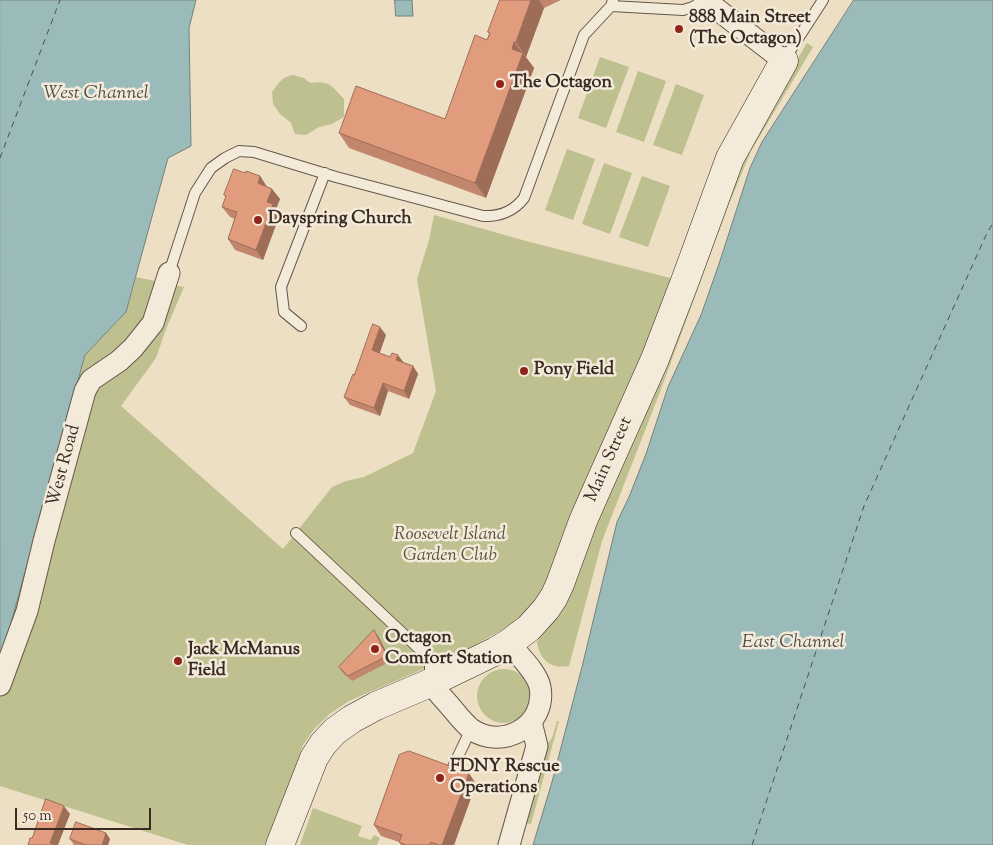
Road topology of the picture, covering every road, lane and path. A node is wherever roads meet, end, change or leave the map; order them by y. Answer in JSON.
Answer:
{"nodes":[{"id":1,"x":704,"y":0,"type":"edge"},
{"id":2,"x":823,"y":0,"type":"edge"},
{"id":3,"x":612,"y":3,"type":"edge"},
{"id":4,"x":784,"y":61,"type":"junction"},
{"id":5,"x":325,"y":173,"type":"junction"},
{"id":6,"x":169,"y":273,"type":"joint"},
{"id":7,"x":301,"y":326,"type":"dead end"},
{"id":8,"x":296,"y":532,"type":"dead end"},
{"id":9,"x":510,"y":643,"type":"junction"},
{"id":10,"x":430,"y":683,"type":"junction"},
{"id":11,"x":0,"y":685,"type":"edge"},
{"id":12,"x":531,"y":722,"type":"junction"},
{"id":13,"x":471,"y":729,"type":"junction"},
{"id":14,"x":452,"y":769,"type":"edge"},
{"id":15,"x":280,"y":845,"type":"edge"},
{"id":16,"x":509,"y":845,"type":"edge"}],
"edges":[{"from":1,"to":3,"type":"lane"},
{"from":1,"to":4,"type":"street"},
{"from":2,"to":4,"type":"lane"},
{"from":3,"to":5,"type":"lane"},
{"from":4,"to":9,"type":"street","name":"Main Street"},
{"from":5,"to":6,"type":"lane"},
{"from":5,"to":7,"type":"lane"},
{"from":6,"to":11,"type":"street","name":"West Road"},
{"from":8,"to":10,"type":"lane"},
{"from":9,"to":10,"type":"street","name":"Main Street"},
{"from":9,"to":12,"type":"street"},
{"from":10,"to":13,"type":"street"},
{"from":10,"to":15,"type":"street","name":"Main Street"},
{"from":12,"to":13,"type":"street"},
{"from":12,"to":16,"type":"street"},
{"from":13,"to":14,"type":"lane"}]}
